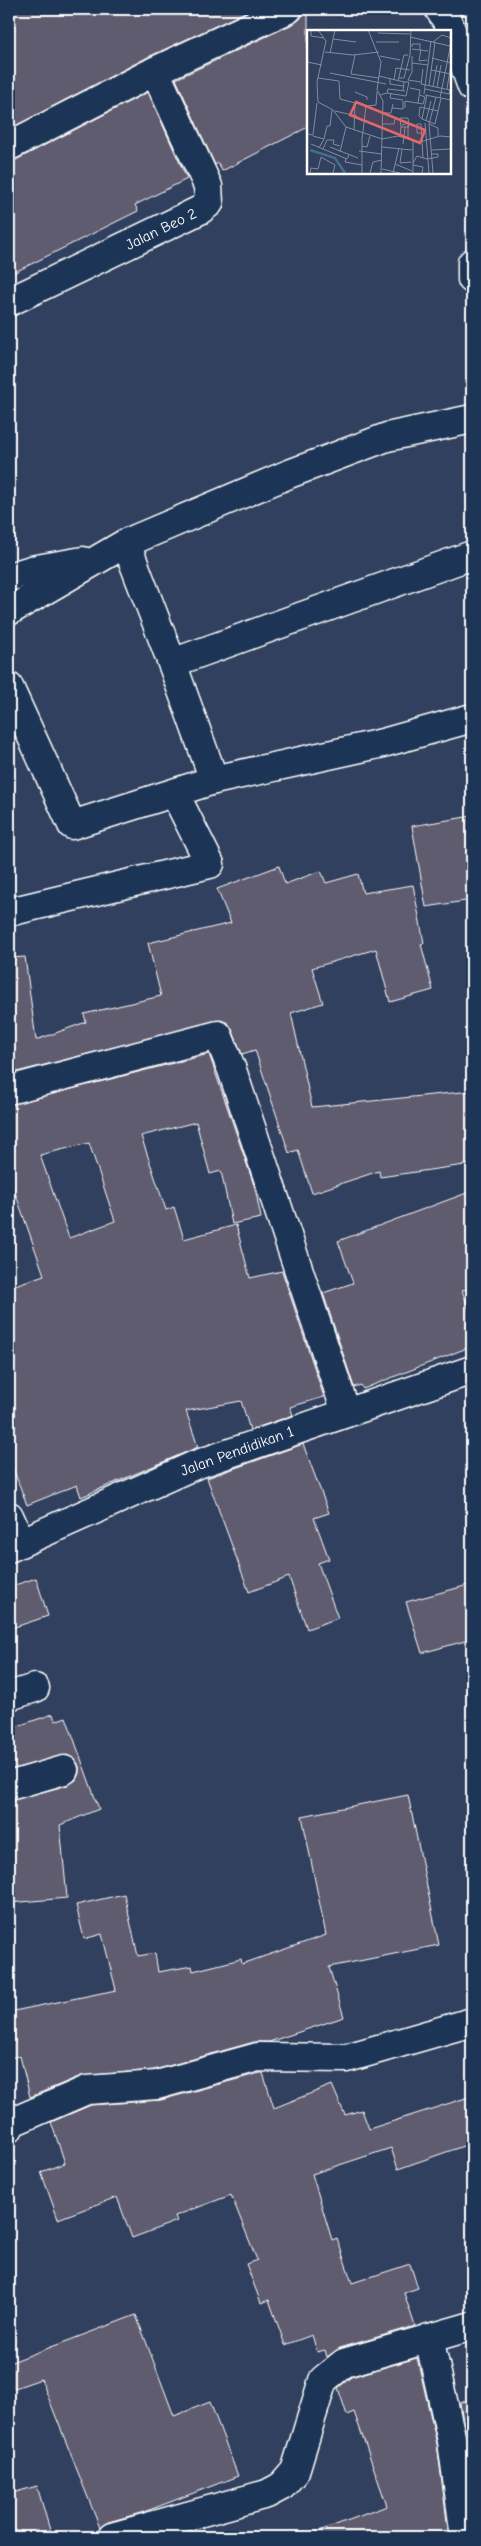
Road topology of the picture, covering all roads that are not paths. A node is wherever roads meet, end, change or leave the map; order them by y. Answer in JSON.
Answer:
{"nodes":[{"id":1,"x":288,"y":9,"type":"edge"},
{"id":2,"x":439,"y":9,"type":"edge"},
{"id":3,"x":155,"y":71,"type":"junction"},
{"id":4,"x":472,"y":87,"type":"edge"},
{"id":5,"x":9,"y":146,"type":"edge"},
{"id":6,"x":472,"y":266,"type":"edge"},
{"id":7,"x":472,"y":279,"type":"edge"},
{"id":8,"x":9,"y":302,"type":"edge"},
{"id":9,"x":472,"y":419,"type":"edge"},
{"id":10,"x":126,"y":543,"type":"junction"},
{"id":11,"x":472,"y":556,"type":"edge"},
{"id":12,"x":102,"y":558,"type":"junction"},
{"id":13,"x":9,"y":577,"type":"edge"},
{"id":14,"x":9,"y":611,"type":"edge"},
{"id":15,"x":172,"y":662,"type":"junction"},
{"id":16,"x":9,"y":687,"type":"edge"},
{"id":17,"x":472,"y":718,"type":"edge"},
{"id":18,"x":214,"y":780,"type":"junction"},
{"id":19,"x":175,"y":794,"type":"junction"},
{"id":20,"x":9,"y":912,"type":"edge"},
{"id":21,"x":9,"y":1090,"type":"edge"},
{"id":22,"x":472,"y":1370,"type":"edge"},
{"id":23,"x":346,"y":1412,"type":"junction"},
{"id":24,"x":9,"y":1516,"type":"edge"},
{"id":25,"x":15,"y":1545,"type":"edge"},
{"id":26,"x":35,"y":1688,"type":"dead end"},
{"id":27,"x":9,"y":1696,"type":"edge"},
{"id":28,"x":64,"y":1770,"type":"dead end"},
{"id":29,"x":9,"y":1786,"type":"edge"},
{"id":30,"x":472,"y":2022,"type":"edge"},
{"id":31,"x":9,"y":2128,"type":"edge"},
{"id":32,"x":472,"y":2326,"type":"edge"},
{"id":33,"x":429,"y":2338,"type":"junction"},
{"id":34,"x":163,"y":2530,"type":"edge"},
{"id":35,"x":112,"y":2537,"type":"edge"},
{"id":36,"x":465,"y":2537,"type":"edge"}],
"edges":[{"from":1,"to":3,"type":"street"},
{"from":2,"to":4,"type":"street"},
{"from":3,"to":5,"type":"street"},
{"from":3,"to":8,"type":"street","name":"Jalan Beo 2"},
{"from":6,"to":7,"type":"street"},
{"from":9,"to":10,"type":"street"},
{"from":10,"to":12,"type":"street"},
{"from":10,"to":15,"type":"street"},
{"from":11,"to":15,"type":"street"},
{"from":12,"to":13,"type":"street"},
{"from":12,"to":14,"type":"street"},
{"from":15,"to":18,"type":"street"},
{"from":16,"to":19,"type":"street"},
{"from":17,"to":18,"type":"street"},
{"from":18,"to":19,"type":"street"},
{"from":19,"to":20,"type":"street"},
{"from":21,"to":23,"type":"street"},
{"from":22,"to":23,"type":"street","name":"Jalan Pendidikan 1"},
{"from":23,"to":25,"type":"street","name":"Jalan Pendidikan 1"},
{"from":24,"to":25,"type":"street"},
{"from":26,"to":27,"type":"street"},
{"from":28,"to":29,"type":"street"},
{"from":30,"to":31,"type":"street"},
{"from":32,"to":33,"type":"street"},
{"from":33,"to":34,"type":"street"},
{"from":33,"to":36,"type":"street"},
{"from":34,"to":35,"type":"street"}]}
